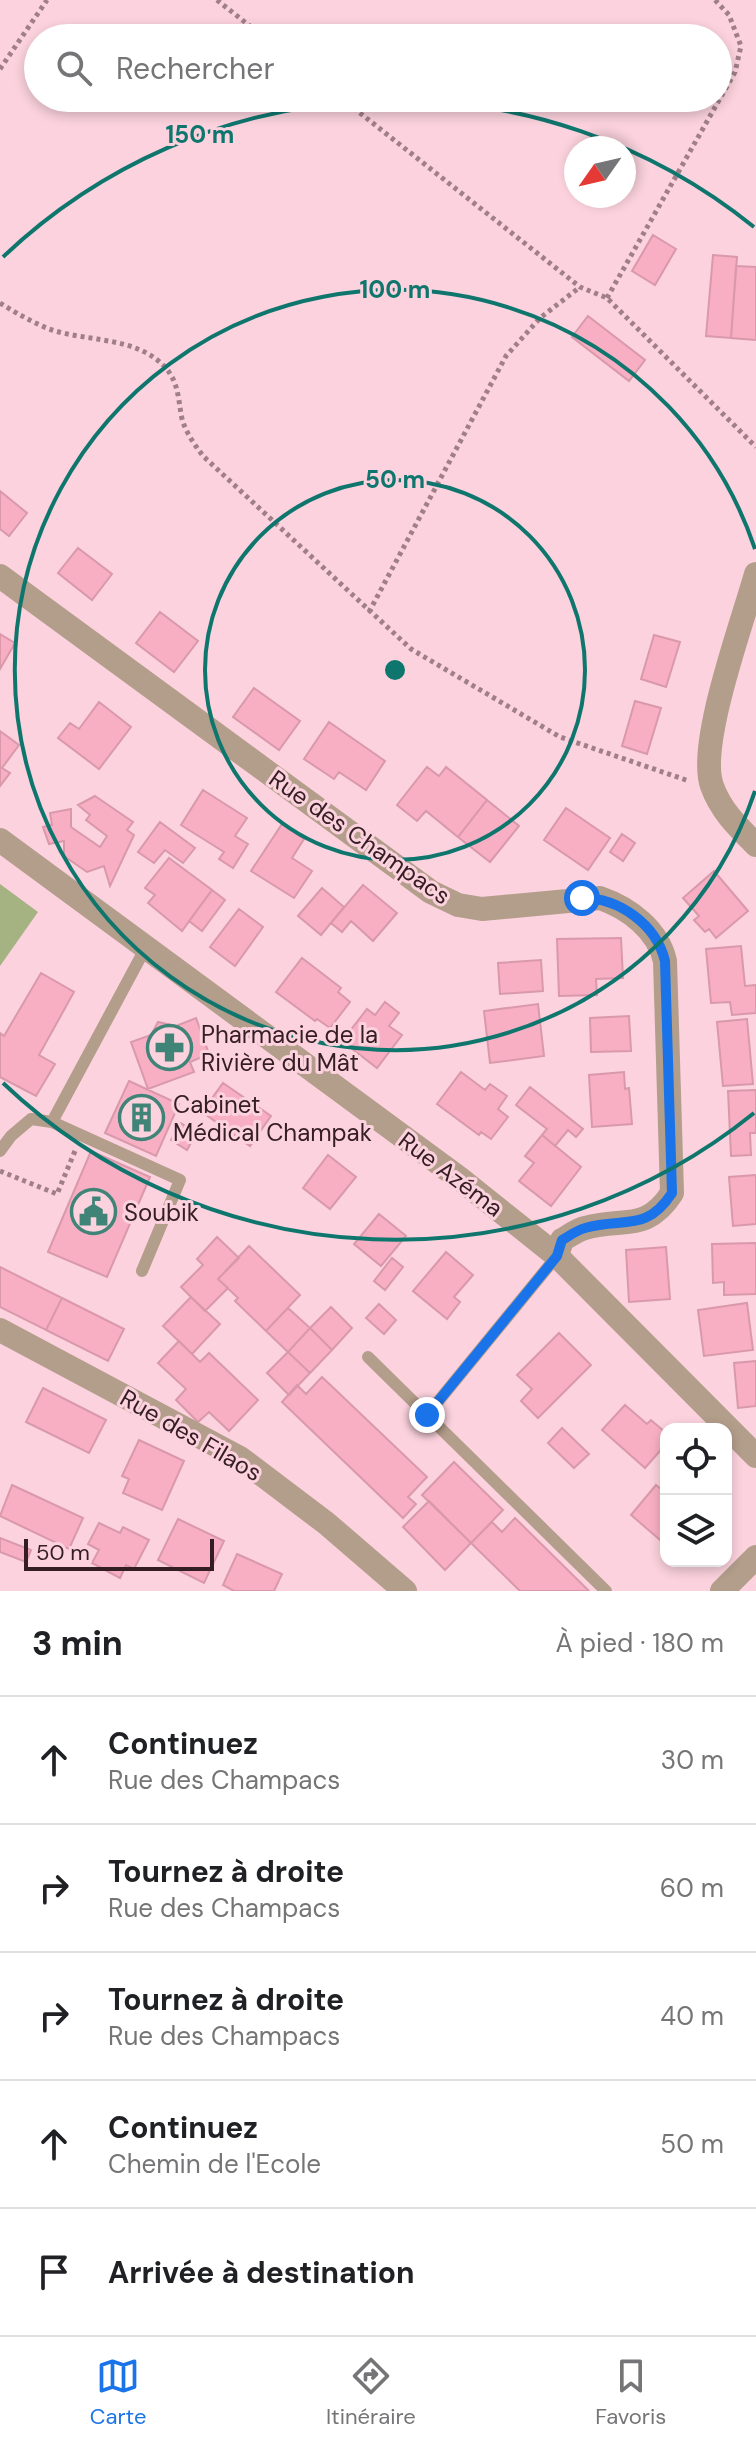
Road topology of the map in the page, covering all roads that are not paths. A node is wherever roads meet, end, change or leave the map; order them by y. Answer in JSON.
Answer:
{"nodes":[{"id":1,"x":756,"y":574,"type":"edge"},
{"id":2,"x":0,"y":576,"type":"edge"},
{"id":3,"x":0,"y":840,"type":"edge"},
{"id":4,"x":756,"y":845,"type":"edge"},
{"id":5,"x":146,"y":947,"type":"junction"},
{"id":6,"x":52,"y":1122,"type":"junction"},
{"id":7,"x":0,"y":1151,"type":"edge"},
{"id":8,"x":557,"y":1256,"type":"junction"},
{"id":9,"x":142,"y":1271,"type":"dead end"},
{"id":10,"x":0,"y":1330,"type":"edge"},
{"id":11,"x":368,"y":1357,"type":"dead end"},
{"id":12,"x":427,"y":1415,"type":"junction"},
{"id":13,"x":756,"y":1456,"type":"edge"},
{"id":14,"x":756,"y":1557,"type":"edge"},
{"id":15,"x":405,"y":1591,"type":"edge"},
{"id":16,"x":606,"y":1591,"type":"edge"},
{"id":17,"x":722,"y":1591,"type":"edge"}],
"edges":[{"from":1,"to":4,"type":"street"},
{"from":2,"to":8,"type":"street","name":"Rue des Champacs"},
{"from":3,"to":5,"type":"street","name":"Rue Azéma"},
{"from":5,"to":6,"type":"lane"},
{"from":5,"to":8,"type":"street","name":"Rue Azéma"},
{"from":6,"to":7,"type":"lane"},
{"from":6,"to":9,"type":"lane"},
{"from":8,"to":12,"type":"lane"},
{"from":8,"to":13,"type":"street","name":"Rue Azéma"},
{"from":10,"to":15,"type":"street","name":"Rue des Filaos"},
{"from":11,"to":12,"type":"lane"},
{"from":12,"to":16,"type":"lane"},
{"from":14,"to":17,"type":"street"}]}
